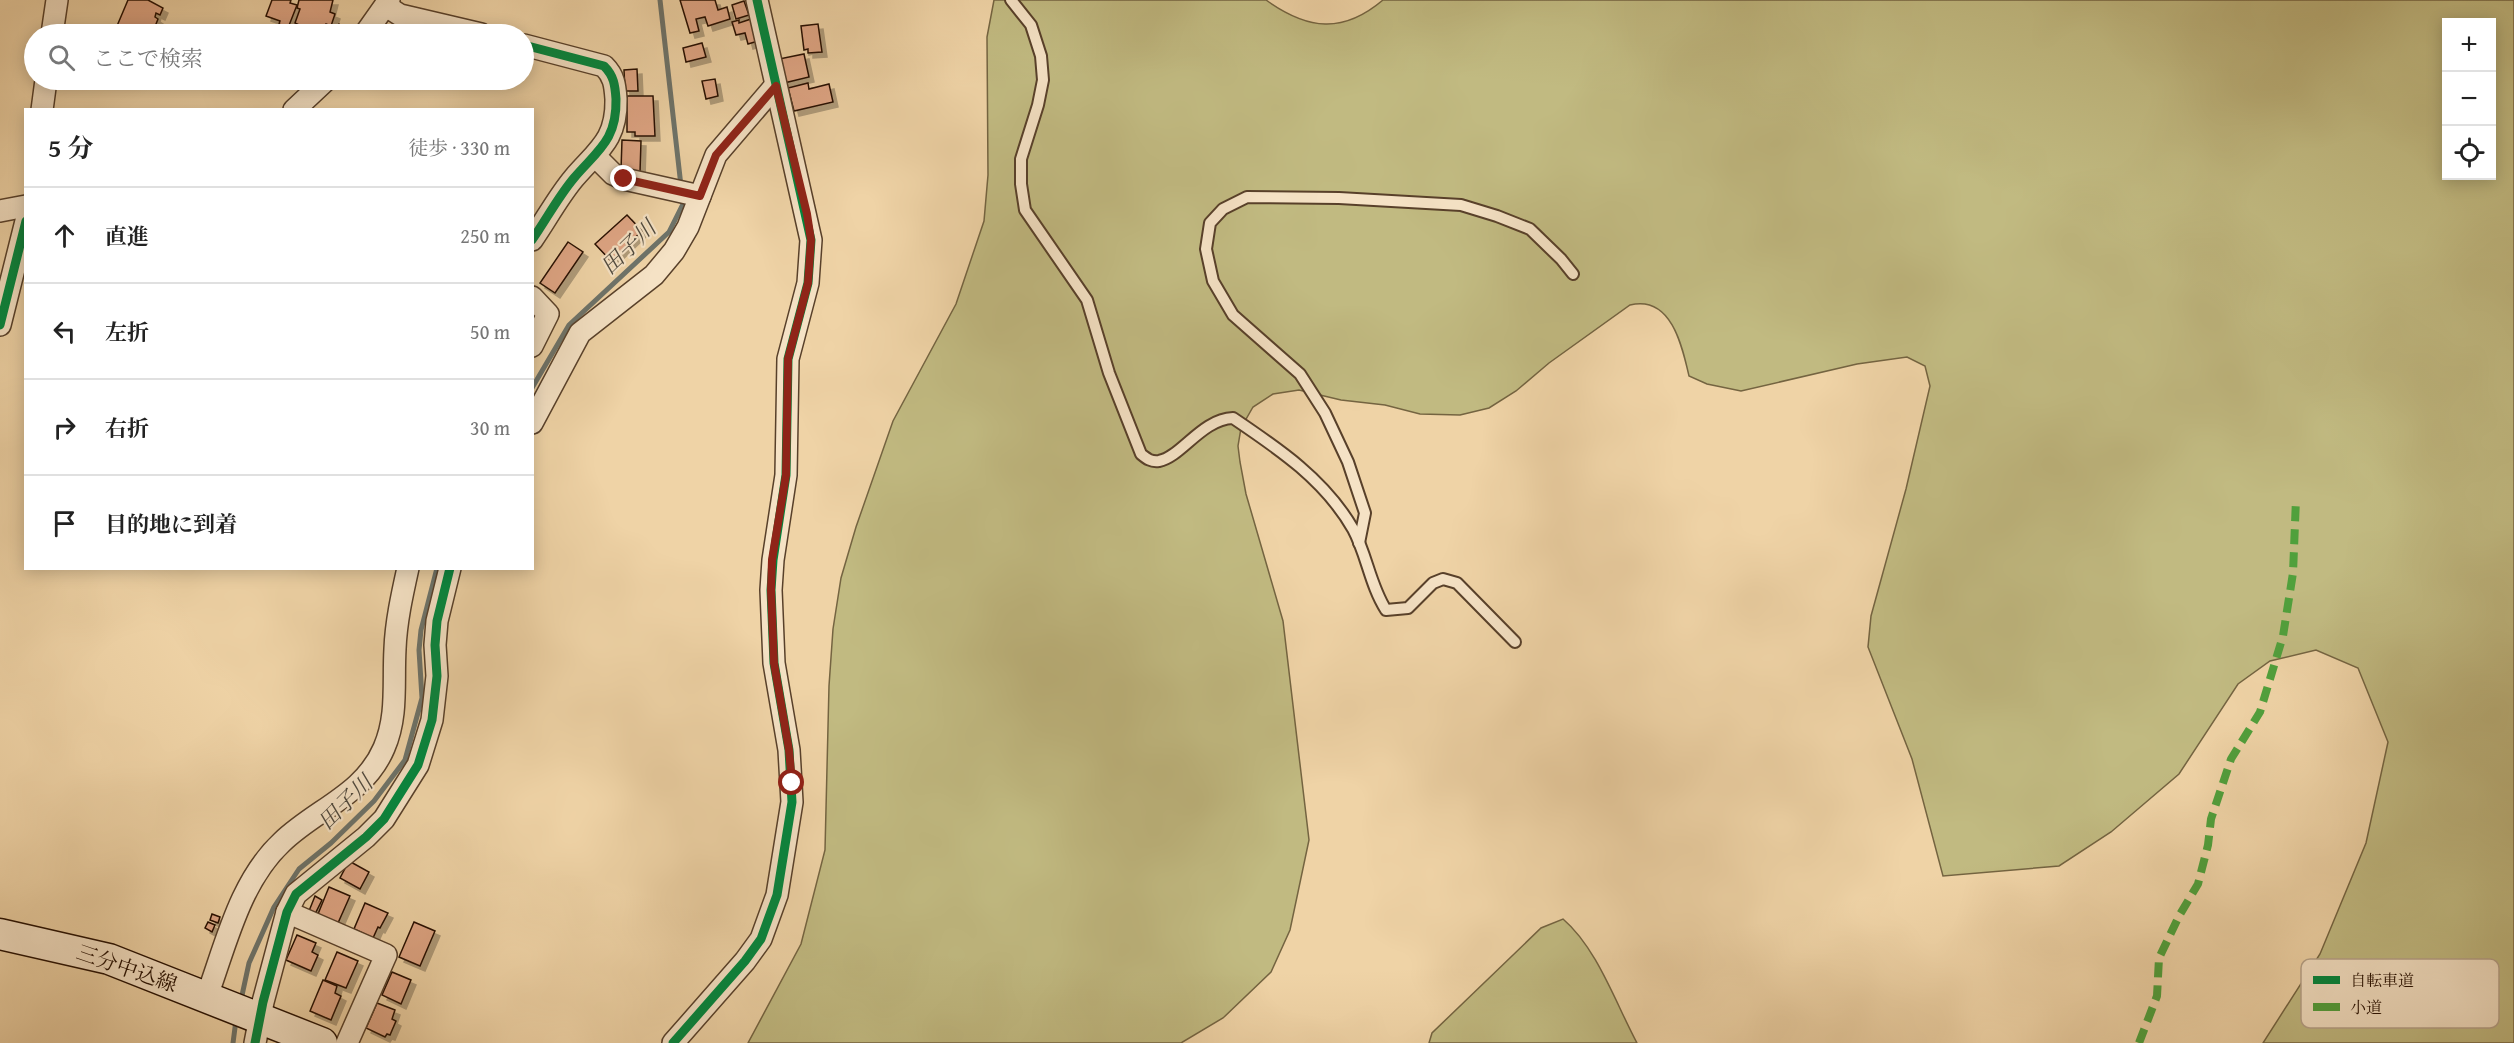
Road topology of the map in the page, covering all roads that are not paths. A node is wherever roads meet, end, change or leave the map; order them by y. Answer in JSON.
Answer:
{"nodes":[{"id":1,"x":57,"y":0,"type":"edge"},
{"id":2,"x":757,"y":0,"type":"edge"},
{"id":3,"x":1011,"y":0,"type":"edge"},
{"id":4,"x":388,"y":3,"type":"edge"},
{"id":5,"x":53,"y":24,"type":"edge"},
{"id":6,"x":372,"y":24,"type":"edge"},
{"id":7,"x":439,"y":24,"type":"edge"},
{"id":8,"x":534,"y":48,"type":"edge"},
{"id":9,"x":776,"y":86,"type":"junction"},
{"id":10,"x":45,"y":90,"type":"edge"},
{"id":11,"x":316,"y":90,"type":"edge"},
{"id":12,"x":42,"y":108,"type":"edge"},
{"id":13,"x":296,"y":108,"type":"edge"},
{"id":14,"x":596,"y":157,"type":"junction"},
{"id":15,"x":698,"y":195,"type":"junction"},
{"id":16,"x":24,"y":206,"type":"edge"},
{"id":17,"x":0,"y":211,"type":"edge"},
{"id":18,"x":24,"y":229,"type":"edge"},
{"id":19,"x":534,"y":237,"type":"edge"},
{"id":20,"x":1573,"y":274,"type":"dead end"},
{"id":21,"x":534,"y":299,"type":"edge"},
{"id":22,"x":0,"y":325,"type":"edge"},
{"id":23,"x":534,"y":342,"type":"edge"},
{"id":24,"x":534,"y":419,"type":"edge"},
{"id":25,"x":1359,"y":543,"type":"junction"},
{"id":26,"x":408,"y":570,"type":"edge"},
{"id":27,"x":450,"y":570,"type":"edge"},
{"id":28,"x":1515,"y":642,"type":"dead end"},
{"id":29,"x":287,"y":912,"type":"junction"},
{"id":30,"x":0,"y":934,"type":"edge"},
{"id":31,"x":240,"y":1015,"type":"edge"},
{"id":32,"x":322,"y":1043,"type":"edge"},
{"id":33,"x":347,"y":1043,"type":"edge"},
{"id":34,"x":673,"y":1043,"type":"edge"}],
"edges":[{"from":1,"to":5,"type":"street"},
{"from":2,"to":9,"type":"street"},
{"from":3,"to":25,"type":"lane"},
{"from":4,"to":6,"type":"street"},
{"from":4,"to":7,"type":"street"},
{"from":8,"to":14,"type":"street"},
{"from":9,"to":15,"type":"street"},
{"from":9,"to":34,"type":"street"},
{"from":10,"to":12,"type":"street"},
{"from":11,"to":13,"type":"street"},
{"from":14,"to":15,"type":"street"},
{"from":14,"to":19,"type":"street"},
{"from":15,"to":24,"type":"street"},
{"from":16,"to":17,"type":"street"},
{"from":18,"to":22,"type":"street"},
{"from":20,"to":25,"type":"lane"},
{"from":21,"to":23,"type":"street"},
{"from":25,"to":28,"type":"lane"},
{"from":26,"to":31,"type":"street"},
{"from":27,"to":29,"type":"street"},
{"from":29,"to":31,"type":"street"},
{"from":29,"to":33,"type":"street"},
{"from":30,"to":31,"type":"main road","name":"三分中込線"},
{"from":31,"to":32,"type":"main road","name":"三分中込線"}]}
